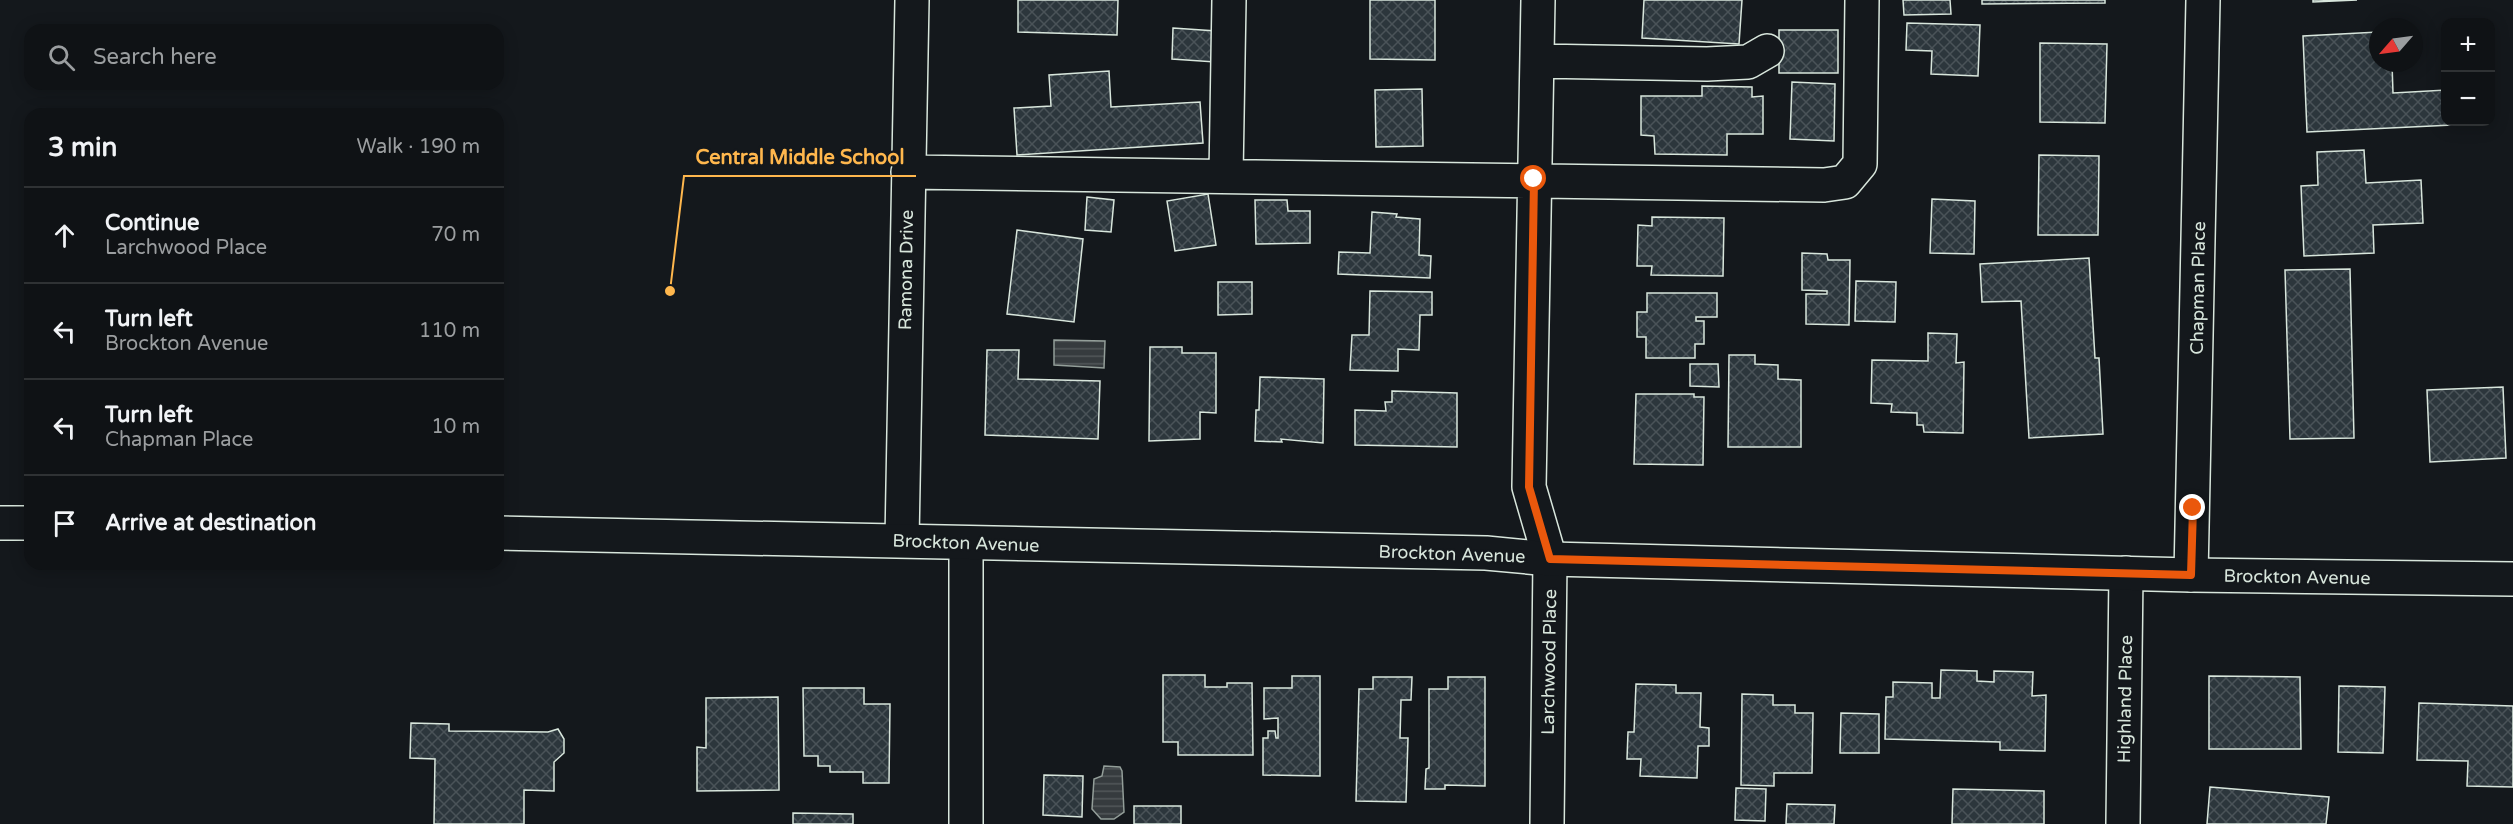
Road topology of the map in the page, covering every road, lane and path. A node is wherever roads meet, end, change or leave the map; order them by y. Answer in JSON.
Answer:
{"nodes":[{"id":1,"x":912,"y":0,"type":"edge"},
{"id":2,"x":1229,"y":0,"type":"edge"},
{"id":3,"x":1538,"y":0,"type":"edge"},
{"id":4,"x":1862,"y":0,"type":"edge"},
{"id":5,"x":2203,"y":0,"type":"edge"},
{"id":6,"x":1767,"y":51,"type":"dead end"},
{"id":7,"x":1537,"y":61,"type":"junction"},
{"id":8,"x":908,"y":172,"type":"junction"},
{"id":9,"x":1226,"y":175,"type":"junction"},
{"id":10,"x":1534,"y":179,"type":"junction"},
{"id":11,"x":0,"y":523,"type":"edge"},
{"id":12,"x":24,"y":524,"type":"edge"},
{"id":13,"x":504,"y":533,"type":"edge"},
{"id":14,"x":902,"y":540,"type":"junction"},
{"id":15,"x":966,"y":543,"type":"junction"},
{"id":16,"x":1550,"y":559,"type":"junction"},
{"id":17,"x":2126,"y":573,"type":"junction"},
{"id":18,"x":2191,"y":575,"type":"junction"},
{"id":19,"x":2513,"y":579,"type":"edge"},
{"id":20,"x":966,"y":824,"type":"edge"},
{"id":21,"x":1547,"y":824,"type":"edge"},
{"id":22,"x":2123,"y":824,"type":"edge"}],
"edges":[{"from":1,"to":8,"type":"street","name":"Ramona Drive"},
{"from":2,"to":9,"type":"street"},
{"from":3,"to":7,"type":"street","name":"Larchwood Place"},
{"from":4,"to":10,"type":"street"},
{"from":5,"to":18,"type":"street","name":"Chapman Place"},
{"from":6,"to":7,"type":"street"},
{"from":7,"to":10,"type":"street","name":"Larchwood Place"},
{"from":8,"to":9,"type":"street"},
{"from":8,"to":14,"type":"street","name":"Ramona Drive"},
{"from":9,"to":10,"type":"street"},
{"from":10,"to":16,"type":"street","name":"Larchwood Place"},
{"from":11,"to":12,"type":"street"},
{"from":13,"to":14,"type":"street","name":"Brockton Avenue"},
{"from":14,"to":15,"type":"street","name":"Brockton Avenue"},
{"from":15,"to":16,"type":"street","name":"Brockton Avenue"},
{"from":15,"to":20,"type":"street"},
{"from":16,"to":17,"type":"street","name":"Brockton Avenue"},
{"from":16,"to":21,"type":"street","name":"Larchwood Place"},
{"from":17,"to":18,"type":"street","name":"Brockton Avenue"},
{"from":17,"to":22,"type":"street","name":"Highland Place"},
{"from":18,"to":19,"type":"street","name":"Brockton Avenue"}]}
